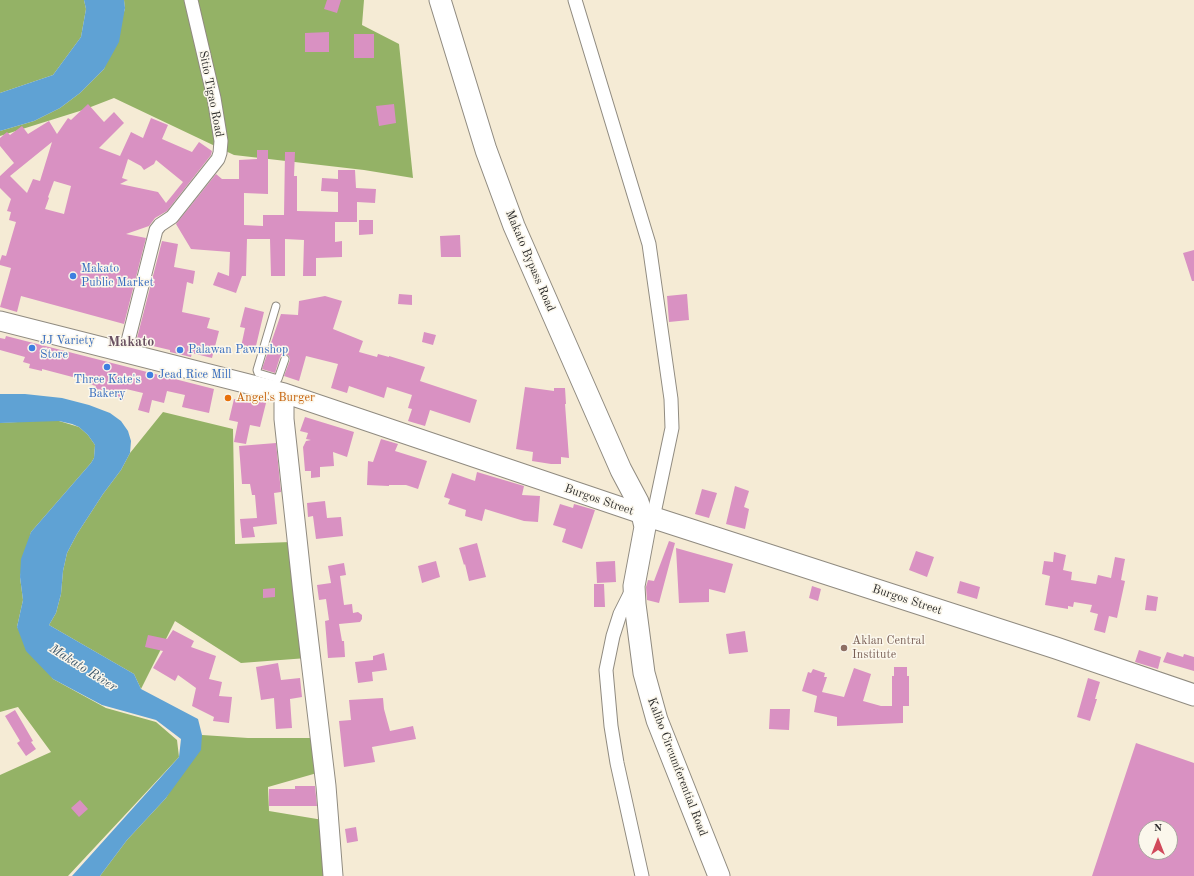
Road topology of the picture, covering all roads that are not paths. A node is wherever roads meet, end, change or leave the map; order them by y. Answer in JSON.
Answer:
{"nodes":[{"id":1,"x":191,"y":0,"type":"edge"},
{"id":2,"x":440,"y":0,"type":"edge"},
{"id":3,"x":575,"y":0,"type":"edge"},
{"id":4,"x":276,"y":306,"type":"dead end"},
{"id":5,"x":0,"y":321,"type":"edge"},
{"id":6,"x":125,"y":352,"type":"junction"},
{"id":7,"x":285,"y":359,"type":"dead end"},
{"id":8,"x":274,"y":387,"type":"junction"},
{"id":9,"x":648,"y":516,"type":"junction"},
{"id":10,"x":634,"y":586,"type":"junction"},
{"id":11,"x":1194,"y":695,"type":"edge"},
{"id":12,"x":333,"y":876,"type":"edge"},
{"id":13,"x":642,"y":876,"type":"edge"},
{"id":14,"x":720,"y":876,"type":"edge"}],
"edges":[{"from":1,"to":6,"type":"street","name":"Sitio Tigao Road"},
{"from":2,"to":9,"type":"main road","name":"Makato Bypass Road"},
{"from":3,"to":9,"type":"street"},
{"from":4,"to":8,"type":"lane"},
{"from":5,"to":6,"type":"main road","name":"Burgos Street"},
{"from":6,"to":8,"type":"main road","name":"Burgos Street"},
{"from":7,"to":8,"type":"lane"},
{"from":8,"to":9,"type":"main road","name":"Burgos Street"},
{"from":8,"to":12,"type":"main road"},
{"from":9,"to":10,"type":"main road","name":"Kalibo Circumferential Road"},
{"from":9,"to":11,"type":"main road","name":"Burgos Street"},
{"from":10,"to":13,"type":"street"},
{"from":10,"to":14,"type":"main road","name":"Kalibo Circumferential Road"}]}
